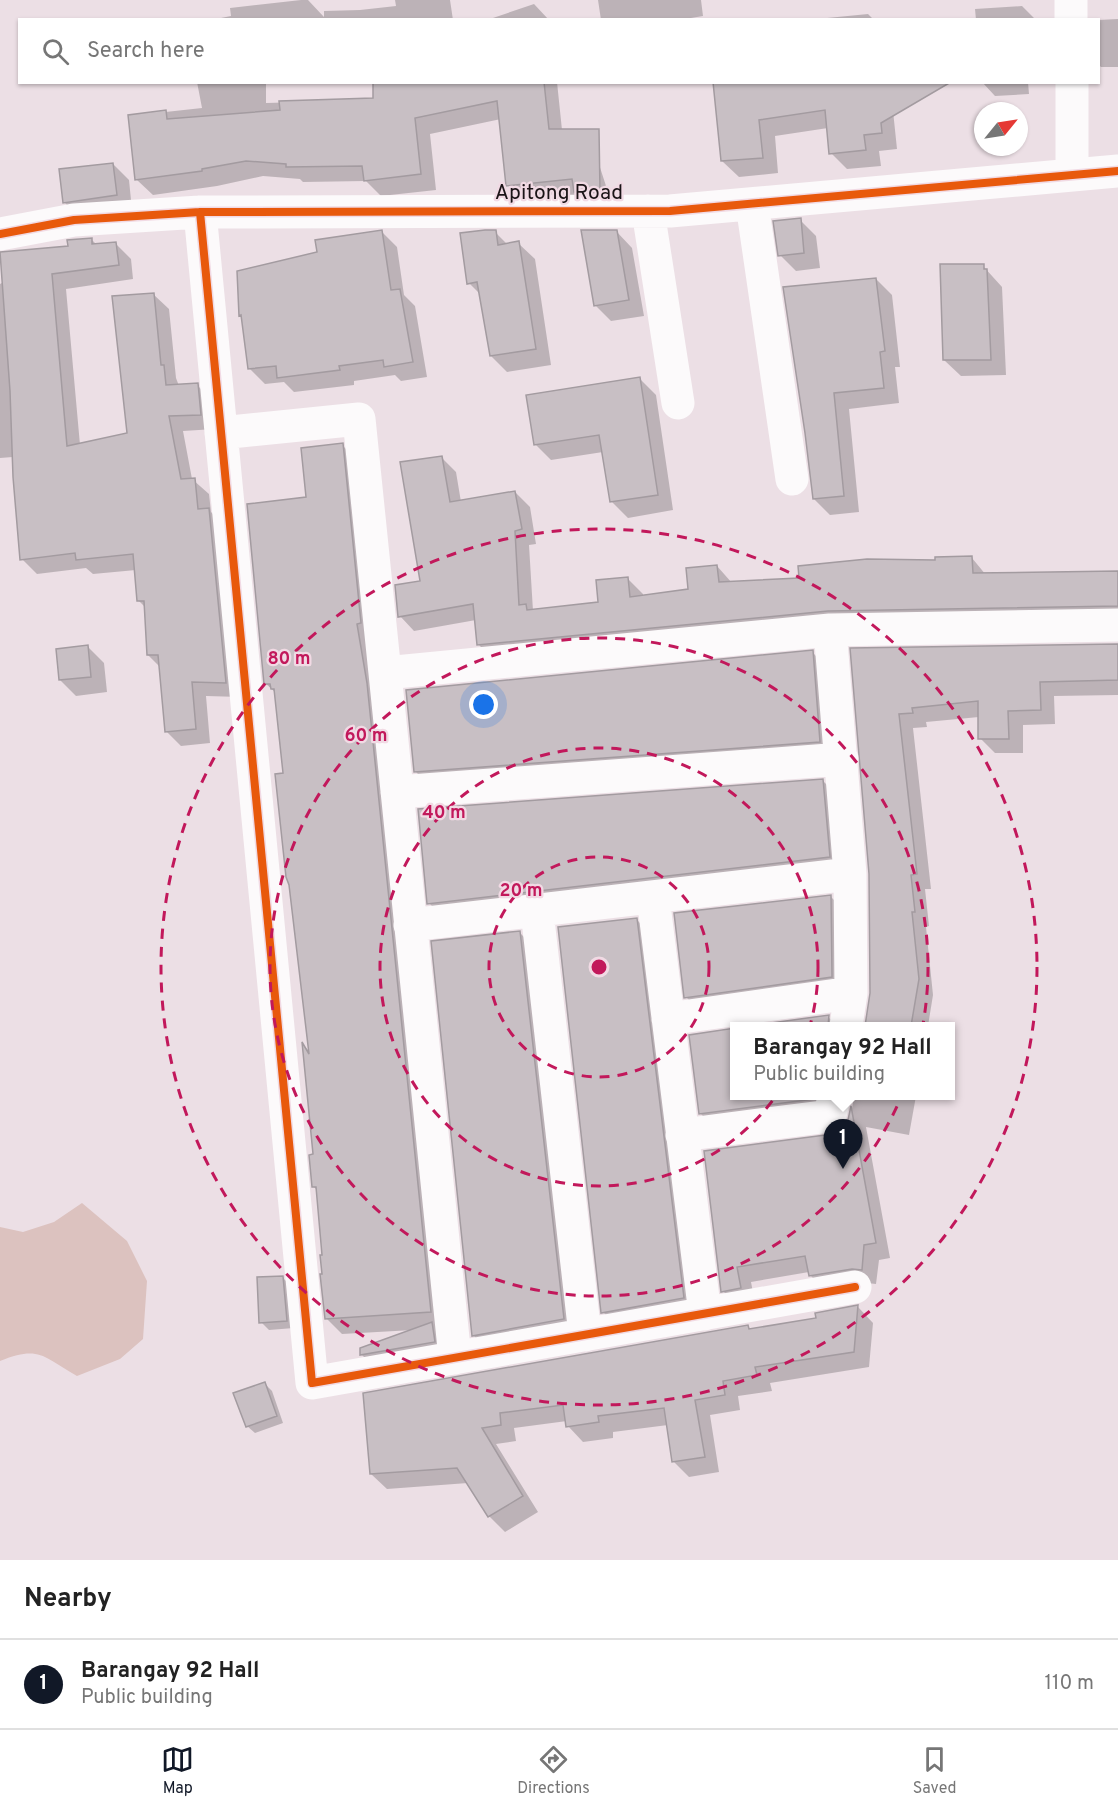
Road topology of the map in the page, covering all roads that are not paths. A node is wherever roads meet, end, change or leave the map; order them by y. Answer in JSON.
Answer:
{"nodes":[{"id":1,"x":1071,"y":0,"type":"edge"},
{"id":2,"x":1071,"y":18,"type":"edge"},
{"id":3,"x":1072,"y":84,"type":"edge"},
{"id":4,"x":1118,"y":171,"type":"edge"},
{"id":5,"x":1072,"y":175,"type":"junction"},
{"id":6,"x":752,"y":204,"type":"junction"},
{"id":7,"x":648,"y":211,"type":"junction"},
{"id":8,"x":200,"y":212,"type":"junction"},
{"id":9,"x":0,"y":234,"type":"edge"},
{"id":10,"x":678,"y":403,"type":"dead end"},
{"id":11,"x":221,"y":433,"type":"junction"},
{"id":12,"x":792,"y":479,"type":"dead end"},
{"id":13,"x":1118,"y":625,"type":"edge"},
{"id":14,"x":830,"y":630,"type":"junction"},
{"id":15,"x":385,"y":673,"type":"junction"},
{"id":16,"x":842,"y":759,"type":"junction"},
{"id":17,"x":397,"y":792,"type":"junction"},
{"id":18,"x":850,"y":874,"type":"junction"},
{"id":19,"x":653,"y":897,"type":"junction"},
{"id":20,"x":537,"y":910,"type":"junction"},
{"id":21,"x":410,"y":925,"type":"junction"},
{"id":22,"x":851,"y":993,"type":"junction"},
{"id":23,"x":668,"y":1019,"type":"junction"},
{"id":24,"x":847,"y":1022,"type":"edge"},
{"id":25,"x":833,"y":1100,"type":"edge"},
{"id":26,"x":682,"y":1135,"type":"junction"},
{"id":27,"x":855,"y":1287,"type":"dead end"},
{"id":28,"x":705,"y":1314,"type":"junction"},
{"id":29,"x":585,"y":1335,"type":"junction"},
{"id":30,"x":455,"y":1358,"type":"junction"}],
"edges":[{"from":1,"to":2,"type":"street"},
{"from":3,"to":5,"type":"street"},
{"from":4,"to":5,"type":"street","name":"Apitong Road"},
{"from":5,"to":6,"type":"street","name":"Apitong Road"},
{"from":6,"to":7,"type":"street","name":"Apitong Road"},
{"from":6,"to":12,"type":"street"},
{"from":7,"to":8,"type":"street","name":"Apitong Road"},
{"from":7,"to":10,"type":"street"},
{"from":8,"to":9,"type":"street","name":"Apitong Road"},
{"from":8,"to":11,"type":"street"},
{"from":11,"to":15,"type":"street"},
{"from":11,"to":30,"type":"street"},
{"from":13,"to":14,"type":"street"},
{"from":14,"to":15,"type":"street"},
{"from":14,"to":16,"type":"street"},
{"from":15,"to":17,"type":"street"},
{"from":16,"to":17,"type":"street"},
{"from":16,"to":18,"type":"street"},
{"from":17,"to":21,"type":"street"},
{"from":18,"to":19,"type":"street"},
{"from":18,"to":22,"type":"street"},
{"from":19,"to":20,"type":"street"},
{"from":19,"to":23,"type":"street"},
{"from":20,"to":21,"type":"street"},
{"from":20,"to":29,"type":"street"},
{"from":21,"to":30,"type":"street"},
{"from":22,"to":23,"type":"street"},
{"from":22,"to":24,"type":"street"},
{"from":23,"to":26,"type":"street"},
{"from":25,"to":26,"type":"street"},
{"from":26,"to":28,"type":"street"},
{"from":27,"to":28,"type":"street"},
{"from":28,"to":29,"type":"street"},
{"from":29,"to":30,"type":"street"}]}
